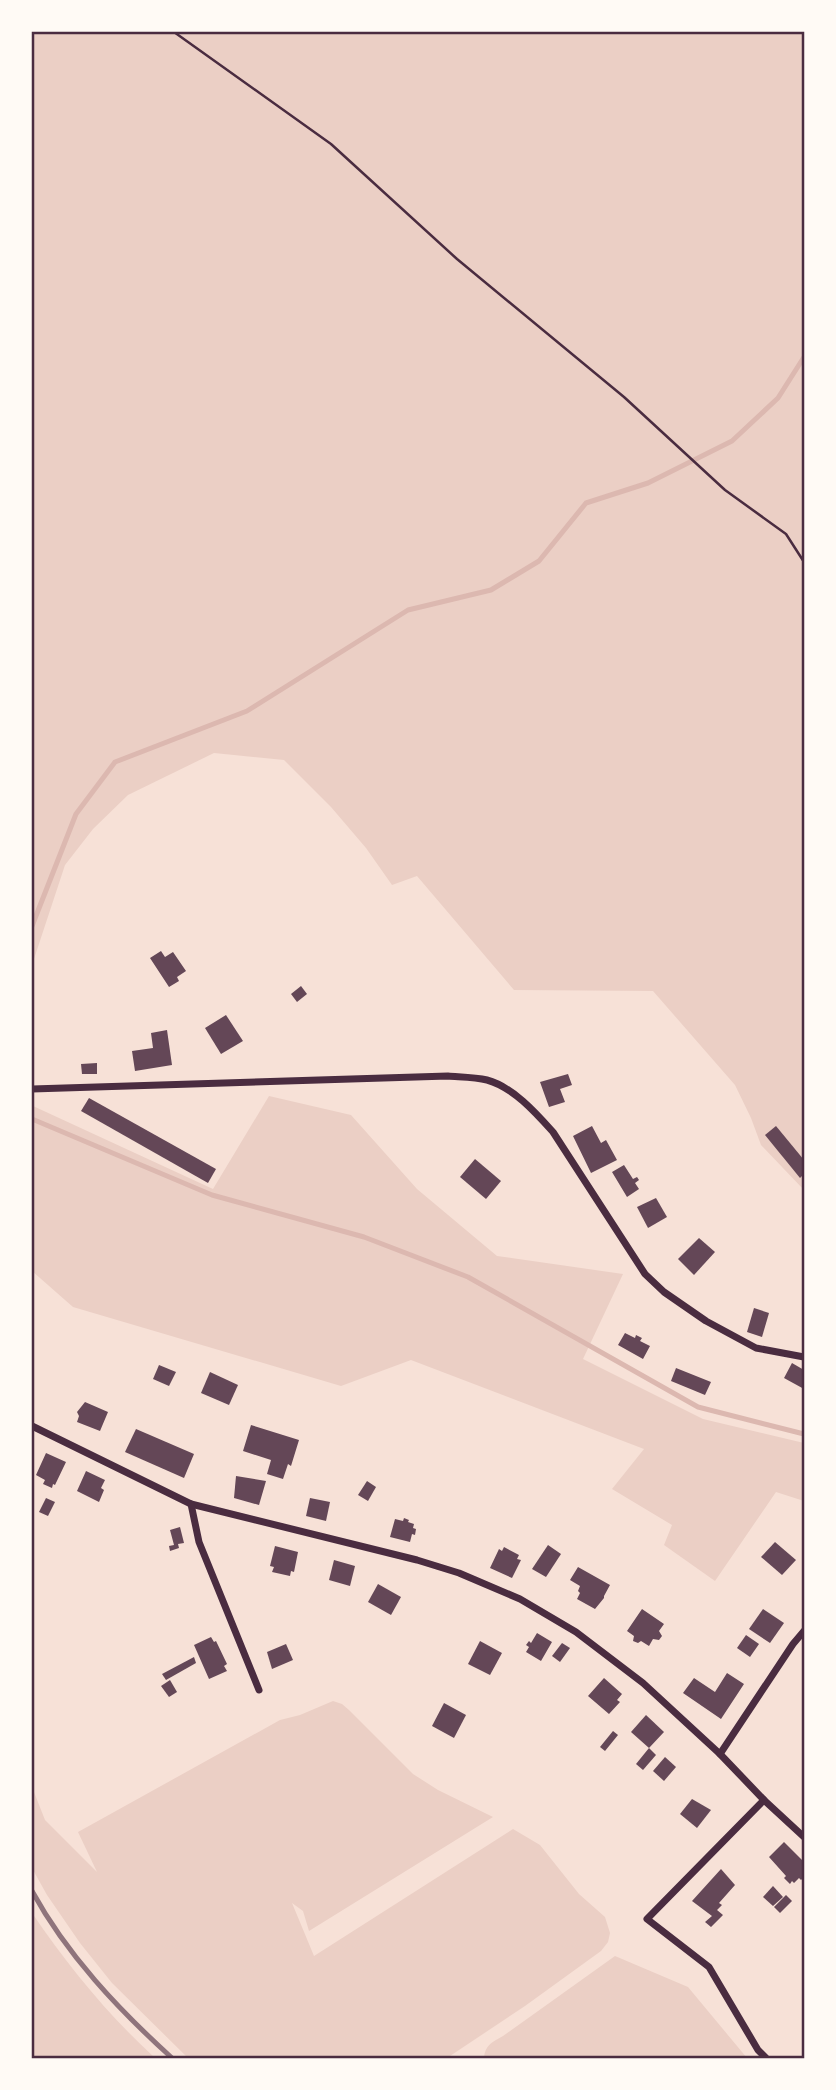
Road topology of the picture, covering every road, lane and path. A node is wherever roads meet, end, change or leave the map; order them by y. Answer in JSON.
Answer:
{"nodes":[{"id":1,"x":174,"y":32,"type":"edge"},
{"id":2,"x":804,"y":562,"type":"edge"},
{"id":3,"x":32,"y":1089,"type":"edge"},
{"id":4,"x":804,"y":1357,"type":"edge"},
{"id":5,"x":32,"y":1426,"type":"edge"},
{"id":6,"x":191,"y":1504,"type":"junction"},
{"id":7,"x":804,"y":1631,"type":"edge"},
{"id":8,"x":259,"y":1690,"type":"dead end"},
{"id":9,"x":720,"y":1754,"type":"junction"},
{"id":10,"x":765,"y":1800,"type":"junction"},
{"id":11,"x":804,"y":1822,"type":"edge"},
{"id":12,"x":797,"y":1830,"type":"junction"},
{"id":13,"x":804,"y":1837,"type":"edge"},
{"id":14,"x":766,"y":2059,"type":"edge"}],
"edges":[{"from":1,"to":2,"type":"path"},
{"from":3,"to":4,"type":"street"},
{"from":5,"to":6,"type":"street"},
{"from":6,"to":8,"type":"street"},
{"from":6,"to":9,"type":"street"},
{"from":7,"to":9,"type":"street"},
{"from":9,"to":10,"type":"street"},
{"from":10,"to":12,"type":"street"},
{"from":10,"to":14,"type":"street"},
{"from":11,"to":12,"type":"street"},
{"from":12,"to":13,"type":"street"}]}
